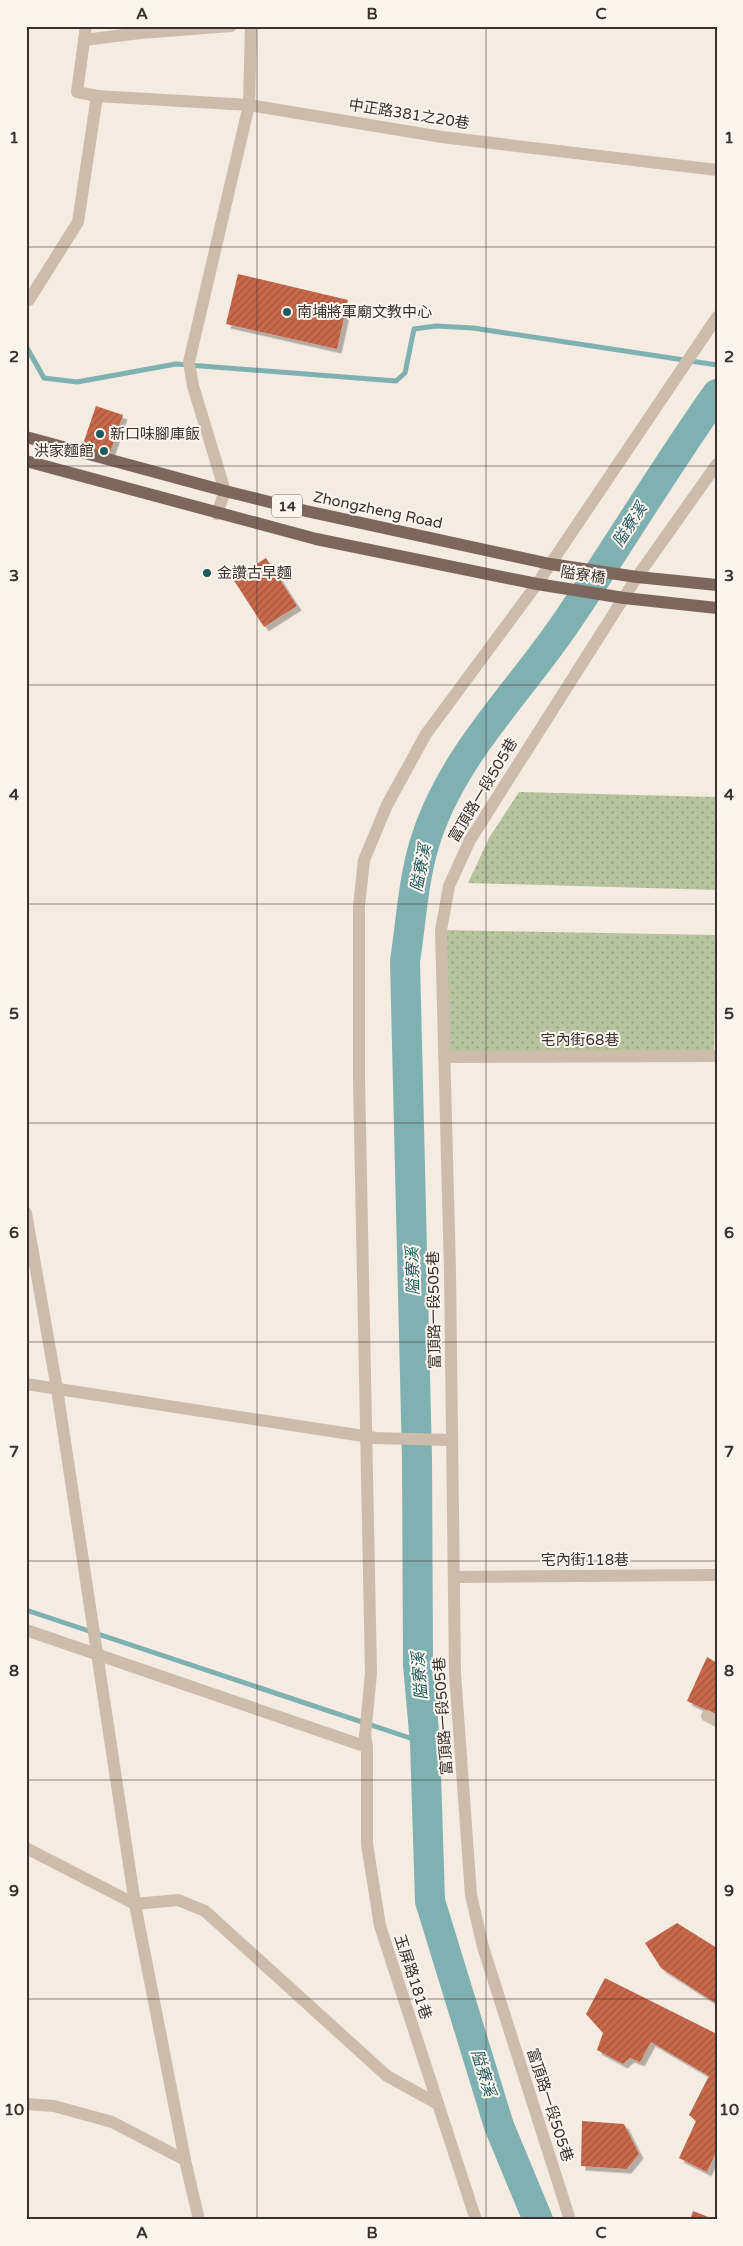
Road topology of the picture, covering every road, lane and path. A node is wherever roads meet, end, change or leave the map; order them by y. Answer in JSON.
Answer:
{"nodes":[{"id":1,"x":86,"y":26,"type":"edge"},
{"id":2,"x":231,"y":26,"type":"edge"},
{"id":3,"x":251,"y":26,"type":"edge"},
{"id":4,"x":141,"y":30,"type":"edge"},
{"id":5,"x":84,"y":40,"type":"junction"},
{"id":6,"x":97,"y":96,"type":"junction"},
{"id":7,"x":249,"y":105,"type":"junction"},
{"id":8,"x":717,"y":170,"type":"edge"},
{"id":9,"x":30,"y":300,"type":"dead end"},
{"id":10,"x":717,"y":317,"type":"edge"},
{"id":11,"x":26,"y":437,"type":"edge"},
{"id":12,"x":26,"y":461,"type":"edge"},
{"id":13,"x":717,"y":464,"type":"edge"},
{"id":14,"x":225,"y":491,"type":"junction"},
{"id":15,"x":217,"y":514,"type":"junction"},
{"id":16,"x":550,"y":564,"type":"junction"},
{"id":17,"x":637,"y":577,"type":"junction"},
{"id":18,"x":537,"y":584,"type":"junction"},
{"id":19,"x":717,"y":584,"type":"edge"},
{"id":20,"x":624,"y":598,"type":"junction"},
{"id":21,"x":717,"y":608,"type":"edge"},
{"id":22,"x":717,"y":1056,"type":"edge"},
{"id":23,"x":444,"y":1057,"type":"junction"},
{"id":24,"x":26,"y":1212,"type":"edge"},
{"id":25,"x":26,"y":1384,"type":"edge"},
{"id":26,"x":57,"y":1389,"type":"junction"},
{"id":27,"x":372,"y":1437,"type":"junction"},
{"id":28,"x":446,"y":1440,"type":"junction"},
{"id":29,"x":717,"y":1575,"type":"edge"},
{"id":30,"x":454,"y":1577,"type":"junction"},
{"id":31,"x":26,"y":1630,"type":"edge"},
{"id":32,"x":96,"y":1652,"type":"junction"},
{"id":33,"x":366,"y":1742,"type":"junction"},
{"id":34,"x":26,"y":1848,"type":"edge"},
{"id":35,"x":135,"y":1904,"type":"junction"},
{"id":36,"x":26,"y":2104,"type":"edge"},
{"id":37,"x":438,"y":2104,"type":"junction"},
{"id":38,"x":185,"y":2160,"type":"junction"},
{"id":39,"x":198,"y":2220,"type":"edge"},
{"id":40,"x":476,"y":2220,"type":"edge"},
{"id":41,"x":570,"y":2220,"type":"edge"}],
"edges":[{"from":1,"to":5,"type":"street"},
{"from":2,"to":4,"type":"street"},
{"from":3,"to":7,"type":"street"},
{"from":4,"to":5,"type":"street"},
{"from":5,"to":6,"type":"street"},
{"from":6,"to":7,"type":"street","name":"中正路381之20巷"},
{"from":6,"to":9,"type":"street"},
{"from":7,"to":8,"type":"street","name":"中正路381之20巷"},
{"from":7,"to":14,"type":"street"},
{"from":10,"to":16,"type":"street","name":"玉屏路181巷"},
{"from":11,"to":14,"type":"main road","name":"Zhongzheng Road","number":"14"},
{"from":12,"to":15,"type":"main road","number":"14"},
{"from":13,"to":17,"type":"street","name":"富頂路一段505巷"},
{"from":14,"to":15,"type":"street"},
{"from":14,"to":16,"type":"main road","name":"Zhongzheng Road","number":"14"},
{"from":15,"to":18,"type":"main road","number":"14"},
{"from":16,"to":17,"type":"main road","name":"隘寮橋","number":"14"},
{"from":16,"to":18,"type":"street","name":"玉屏路181巷"},
{"from":17,"to":19,"type":"main road","number":"14"},
{"from":17,"to":20,"type":"street","name":"富頂路一段505巷"},
{"from":18,"to":20,"type":"main road","name":"隘寮橋","number":"14"},
{"from":18,"to":27,"type":"street","name":"玉屏路181巷"},
{"from":20,"to":21,"type":"main road","number":"14"},
{"from":20,"to":23,"type":"street","name":"富頂路一段505巷"},
{"from":22,"to":23,"type":"street","name":"宅內街68巷"},
{"from":23,"to":28,"type":"street","name":"富頂路一段505巷"},
{"from":24,"to":26,"type":"street"},
{"from":25,"to":26,"type":"street"},
{"from":26,"to":27,"type":"street"},
{"from":26,"to":32,"type":"street"},
{"from":27,"to":28,"type":"street"},
{"from":27,"to":33,"type":"street","name":"玉屏路181巷"},
{"from":28,"to":30,"type":"street","name":"富頂路一段505巷"},
{"from":29,"to":30,"type":"street","name":"宅內街118巷"},
{"from":30,"to":41,"type":"street","name":"富頂路一段505巷"},
{"from":31,"to":32,"type":"street"},
{"from":32,"to":33,"type":"street"},
{"from":32,"to":35,"type":"street"},
{"from":33,"to":37,"type":"street","name":"玉屏路181巷"},
{"from":34,"to":35,"type":"street"},
{"from":35,"to":37,"type":"street"},
{"from":35,"to":38,"type":"street"},
{"from":36,"to":38,"type":"street"},
{"from":37,"to":40,"type":"street","name":"玉屏路181巷"},
{"from":38,"to":39,"type":"street"}]}
